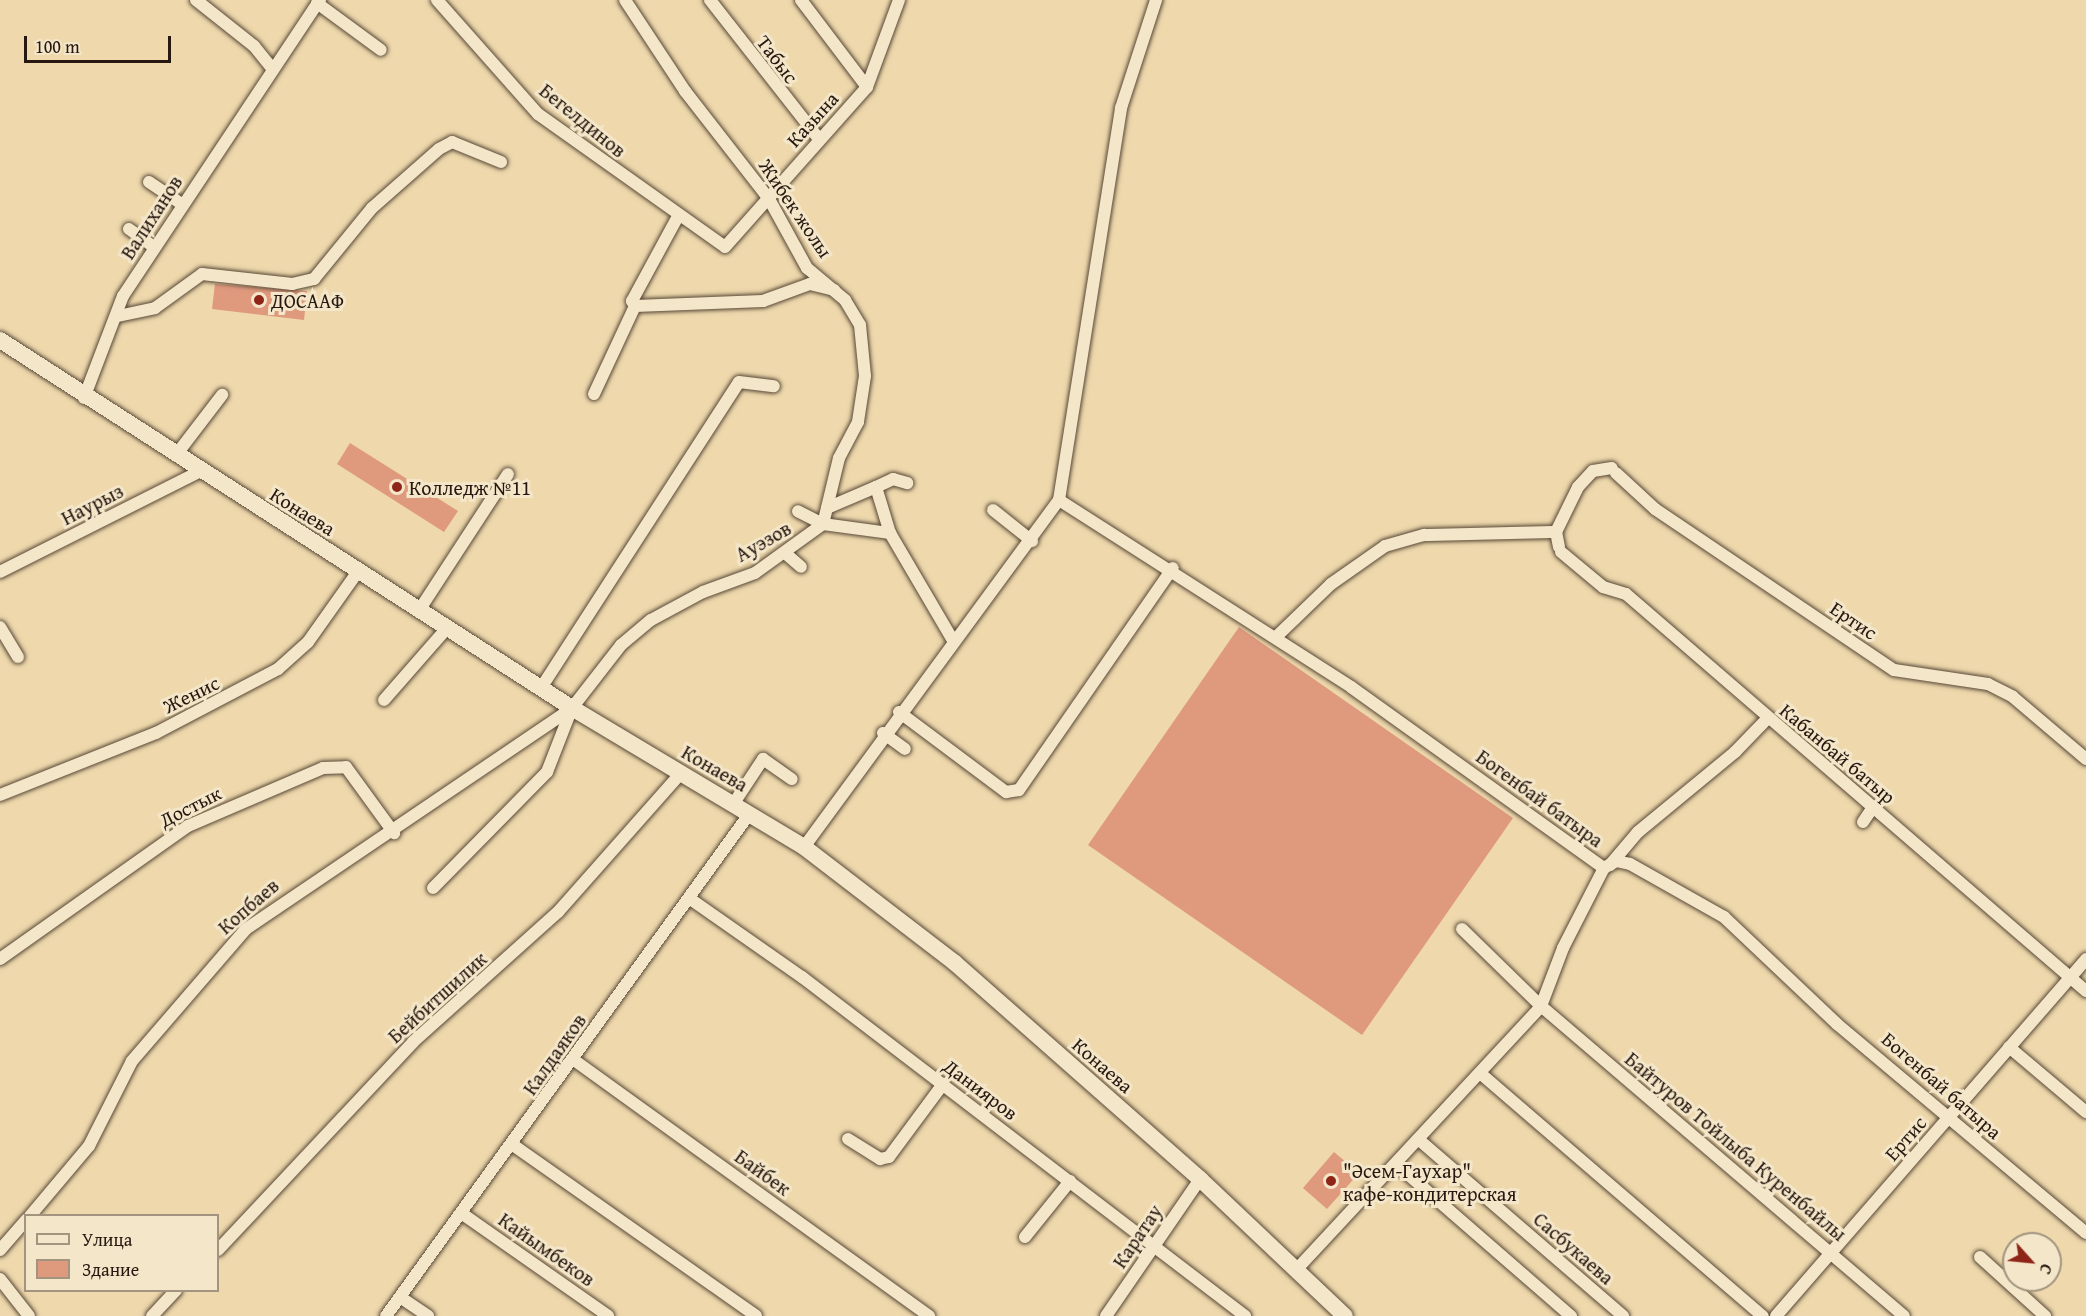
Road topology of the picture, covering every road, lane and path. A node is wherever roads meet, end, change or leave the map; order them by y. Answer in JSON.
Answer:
{"nodes":[{"id":1,"x":196,"y":0,"type":"edge"},
{"id":2,"x":437,"y":0,"type":"edge"},
{"id":3,"x":625,"y":0,"type":"edge"},
{"id":4,"x":710,"y":0,"type":"edge"},
{"id":5,"x":801,"y":0,"type":"edge"},
{"id":6,"x":1156,"y":0,"type":"edge"},
{"id":7,"x":898,"y":1,"type":"edge"},
{"id":8,"x":319,"y":2,"type":"edge"},
{"id":9,"x":381,"y":50,"type":"dead end"},
{"id":10,"x":271,"y":67,"type":"junction"},
{"id":11,"x":867,"y":87,"type":"junction"},
{"id":12,"x":819,"y":139,"type":"junction"},
{"id":13,"x":501,"y":162,"type":"dead end"},
{"id":14,"x":149,"y":182,"type":"dead end"},
{"id":15,"x":770,"y":199,"type":"junction"},
{"id":16,"x":182,"y":204,"type":"junction"},
{"id":17,"x":677,"y":218,"type":"junction"},
{"id":18,"x":129,"y":229,"type":"dead end"},
{"id":19,"x":154,"y":247,"type":"junction"},
{"id":20,"x":725,"y":247,"type":"joint"},
{"id":21,"x":836,"y":291,"type":"junction"},
{"id":22,"x":635,"y":306,"type":"junction"},
{"id":23,"x":118,"y":316,"type":"junction"},
{"id":24,"x":0,"y":340,"type":"edge"},
{"id":25,"x":774,"y":386,"type":"dead end"},
{"id":26,"x":594,"y":394,"type":"dead end"},
{"id":27,"x":222,"y":395,"type":"dead end"},
{"id":28,"x":84,"y":398,"type":"junction"},
{"id":29,"x":176,"y":455,"type":"junction"},
{"id":30,"x":201,"y":471,"type":"junction"},
{"id":31,"x":508,"y":474,"type":"dead end"},
{"id":32,"x":907,"y":483,"type":"dead end"},
{"id":33,"x":876,"y":487,"type":"junction"},
{"id":34,"x":1059,"y":500,"type":"junction"},
{"id":35,"x":827,"y":508,"type":"junction"},
{"id":36,"x":993,"y":510,"type":"dead end"},
{"id":37,"x":798,"y":511,"type":"dead end"},
{"id":38,"x":823,"y":524,"type":"junction"},
{"id":39,"x":1556,"y":532,"type":"junction"},
{"id":40,"x":890,"y":533,"type":"junction"},
{"id":41,"x":1032,"y":541,"type":"junction"},
{"id":42,"x":785,"y":553,"type":"junction"},
{"id":43,"x":801,"y":567,"type":"dead end"},
{"id":44,"x":1173,"y":568,"type":"junction"},
{"id":45,"x":358,"y":570,"type":"junction"},
{"id":46,"x":0,"y":572,"type":"edge"},
{"id":47,"x":420,"y":609,"type":"junction"},
{"id":48,"x":0,"y":627,"type":"edge"},
{"id":49,"x":448,"y":627,"type":"junction"},
{"id":50,"x":1276,"y":637,"type":"junction"},
{"id":51,"x":954,"y":642,"type":"junction"},
{"id":52,"x":18,"y":657,"type":"dead end"},
{"id":53,"x":541,"y":687,"type":"junction"},
{"id":54,"x":384,"y":700,"type":"dead end"},
{"id":55,"x":572,"y":708,"type":"junction"},
{"id":56,"x":899,"y":712,"type":"junction"},
{"id":57,"x":1766,"y":720,"type":"junction"},
{"id":58,"x":884,"y":733,"type":"junction"},
{"id":59,"x":905,"y":749,"type":"dead end"},
{"id":60,"x":2086,"y":759,"type":"edge"},
{"id":61,"x":682,"y":772,"type":"junction"},
{"id":62,"x":792,"y":779,"type":"dead end"},
{"id":63,"x":0,"y":795,"type":"edge"},
{"id":64,"x":734,"y":803,"type":"junction"},
{"id":65,"x":1873,"y":807,"type":"junction"},
{"id":66,"x":750,"y":813,"type":"junction"},
{"id":67,"x":1863,"y":822,"type":"dead end"},
{"id":68,"x":394,"y":833,"type":"junction"},
{"id":69,"x":804,"y":847,"type":"junction"},
{"id":70,"x":1607,"y":866,"type":"junction"},
{"id":71,"x":433,"y":888,"type":"dead end"},
{"id":72,"x":689,"y":897,"type":"junction"},
{"id":73,"x":1462,"y":929,"type":"dead end"},
{"id":74,"x":2086,"y":958,"type":"edge"},
{"id":75,"x":0,"y":960,"type":"edge"},
{"id":76,"x":2070,"y":978,"type":"junction"},
{"id":77,"x":2086,"y":991,"type":"edge"},
{"id":78,"x":1541,"y":1006,"type":"junction"},
{"id":79,"x":2009,"y":1047,"type":"junction"},
{"id":80,"x":574,"y":1060,"type":"junction"},
{"id":81,"x":1480,"y":1072,"type":"junction"},
{"id":82,"x":943,"y":1084,"type":"junction"},
{"id":83,"x":2086,"y":1112,"type":"edge"},
{"id":84,"x":1949,"y":1117,"type":"junction"},
{"id":85,"x":1418,"y":1138,"type":"junction"},
{"id":86,"x":848,"y":1139,"type":"dead end"},
{"id":87,"x":513,"y":1145,"type":"junction"},
{"id":88,"x":1396,"y":1164,"type":"junction"},
{"id":89,"x":1200,"y":1179,"type":"junction"},
{"id":90,"x":1070,"y":1182,"type":"junction"},
{"id":91,"x":31,"y":1214,"type":"edge"},
{"id":92,"x":464,"y":1215,"type":"junction"},
{"id":93,"x":24,"y":1222,"type":"edge"},
{"id":94,"x":2086,"y":1233,"type":"edge"},
{"id":95,"x":1025,"y":1238,"type":"dead end"},
{"id":96,"x":1154,"y":1246,"type":"junction"},
{"id":97,"x":219,"y":1249,"type":"edge"},
{"id":98,"x":0,"y":1250,"type":"edge"},
{"id":99,"x":1832,"y":1253,"type":"junction"},
{"id":100,"x":1980,"y":1257,"type":"dead end"},
{"id":101,"x":1297,"y":1269,"type":"junction"},
{"id":102,"x":0,"y":1279,"type":"edge"},
{"id":103,"x":174,"y":1292,"type":"edge"},
{"id":104,"x":400,"y":1297,"type":"junction"},
{"id":105,"x":1342,"y":1315,"type":"edge"},
{"id":106,"x":28,"y":1316,"type":"edge"},
{"id":107,"x":152,"y":1316,"type":"edge"},
{"id":108,"x":386,"y":1316,"type":"edge"},
{"id":109,"x":428,"y":1316,"type":"edge"},
{"id":110,"x":609,"y":1316,"type":"edge"},
{"id":111,"x":756,"y":1316,"type":"edge"},
{"id":112,"x":929,"y":1316,"type":"edge"},
{"id":113,"x":1106,"y":1316,"type":"edge"},
{"id":114,"x":1245,"y":1316,"type":"edge"},
{"id":115,"x":1571,"y":1316,"type":"edge"},
{"id":116,"x":1623,"y":1316,"type":"edge"},
{"id":117,"x":1763,"y":1316,"type":"edge"},
{"id":118,"x":1776,"y":1316,"type":"edge"},
{"id":119,"x":1904,"y":1316,"type":"edge"},
{"id":120,"x":2045,"y":1316,"type":"edge"}],
"edges":[{"from":1,"to":10,"type":"street"},
{"from":2,"to":17,"type":"street","name":"Бегелдинов"},
{"from":3,"to":15,"type":"street","name":"Жибек жолы"},
{"from":4,"to":12,"type":"street","name":"Табыс"},
{"from":5,"to":11,"type":"street"},
{"from":6,"to":34,"type":"street"},
{"from":7,"to":11,"type":"street","name":"Казына"},
{"from":8,"to":9,"type":"street"},
{"from":8,"to":10,"type":"street","name":"Валиханов"},
{"from":10,"to":16,"type":"street","name":"Валиханов"},
{"from":11,"to":12,"type":"street","name":"Казына"},
{"from":12,"to":15,"type":"street","name":"Казына"},
{"from":13,"to":23,"type":"street"},
{"from":14,"to":16,"type":"street"},
{"from":15,"to":20,"type":"street","name":"Казына"},
{"from":15,"to":21,"type":"street","name":"Жибек жолы"},
{"from":16,"to":19,"type":"street","name":"Валиханов"},
{"from":17,"to":20,"type":"street","name":"Бегелдинов"},
{"from":17,"to":22,"type":"street"},
{"from":18,"to":19,"type":"street"},
{"from":19,"to":23,"type":"street","name":"Валиханов"},
{"from":21,"to":22,"type":"street"},
{"from":21,"to":35,"type":"street","name":"Жибек жолы"},
{"from":22,"to":26,"type":"street"},
{"from":23,"to":28,"type":"street","name":"Валиханов"},
{"from":24,"to":28,"type":"main road","name":"Конаева"},
{"from":25,"to":53,"type":"street"},
{"from":27,"to":29,"type":"street"},
{"from":28,"to":29,"type":"main road","name":"Конаева"},
{"from":29,"to":30,"type":"main road","name":"Конаева"},
{"from":30,"to":45,"type":"main road","name":"Конаева"},
{"from":30,"to":46,"type":"street","name":"Наурыз"},
{"from":31,"to":47,"type":"street"},
{"from":32,"to":33,"type":"street"},
{"from":33,"to":35,"type":"street"},
{"from":33,"to":40,"type":"street"},
{"from":34,"to":41,"type":"street"},
{"from":34,"to":44,"type":"street","name":"Богенбай батыра"},
{"from":35,"to":38,"type":"street","name":"Жибек жолы"},
{"from":36,"to":41,"type":"street"},
{"from":37,"to":38,"type":"street"},
{"from":38,"to":40,"type":"street"},
{"from":38,"to":42,"type":"street","name":"Ауэзов"},
{"from":39,"to":50,"type":"street"},
{"from":39,"to":57,"type":"street","name":"Кабанбай батыр"},
{"from":39,"to":60,"type":"street","name":"Ертис"},
{"from":40,"to":51,"type":"street"},
{"from":41,"to":51,"type":"street"},
{"from":42,"to":43,"type":"street"},
{"from":42,"to":55,"type":"street","name":"Ауэзов"},
{"from":44,"to":50,"type":"street","name":"Богенбай батыра"},
{"from":44,"to":56,"type":"street"},
{"from":45,"to":47,"type":"main road","name":"Конаева"},
{"from":45,"to":63,"type":"street","name":"Женис"},
{"from":47,"to":49,"type":"main road","name":"Конаева"},
{"from":48,"to":52,"type":"street"},
{"from":49,"to":53,"type":"main road","name":"Конаева"},
{"from":49,"to":54,"type":"street"},
{"from":50,"to":70,"type":"street","name":"Богенбай батыра"},
{"from":51,"to":56,"type":"street"},
{"from":53,"to":55,"type":"main road","name":"Конаева"},
{"from":55,"to":61,"type":"main road","name":"Конаева"},
{"from":55,"to":68,"type":"street","name":"Копбаев"},
{"from":55,"to":71,"type":"street"},
{"from":56,"to":58,"type":"street"},
{"from":57,"to":65,"type":"street","name":"Кабанбай батыр"},
{"from":57,"to":70,"type":"street"},
{"from":58,"to":59,"type":"street"},
{"from":58,"to":69,"type":"street"},
{"from":61,"to":64,"type":"main road","name":"Конаева"},
{"from":61,"to":97,"type":"street","name":"Бейбитшилик"},
{"from":62,"to":64,"type":"street"},
{"from":64,"to":66,"type":"main road","name":"Конаева"},
{"from":65,"to":67,"type":"street"},
{"from":65,"to":76,"type":"street","name":"Кабанбай батыр"},
{"from":66,"to":69,"type":"main road","name":"Конаева"},
{"from":66,"to":72,"type":"street","name":"Калдаяков"},
{"from":68,"to":75,"type":"street","name":"Достык"},
{"from":68,"to":91,"type":"street","name":"Копбаев"},
{"from":69,"to":89,"type":"main road","name":"Конаева"},
{"from":70,"to":78,"type":"street"},
{"from":70,"to":84,"type":"street","name":"Богенбай батыра"},
{"from":72,"to":80,"type":"street","name":"Калдаяков"},
{"from":72,"to":82,"type":"street","name":"Данияров"},
{"from":73,"to":78,"type":"street","name":"Байтуров Тойлыба Куренбайлы"},
{"from":74,"to":76,"type":"street","name":"Ертис"},
{"from":76,"to":77,"type":"street","name":"Кабанбай батыр"},
{"from":76,"to":79,"type":"street","name":"Ертис"},
{"from":78,"to":81,"type":"street"},
{"from":78,"to":99,"type":"street","name":"Байтуров Тойлыба Куренбайлы"},
{"from":79,"to":83,"type":"street"},
{"from":79,"to":84,"type":"street","name":"Ертис"},
{"from":80,"to":87,"type":"street","name":"Калдаяков"},
{"from":80,"to":112,"type":"street","name":"Байбек"},
{"from":81,"to":85,"type":"street"},
{"from":81,"to":117,"type":"street"},
{"from":82,"to":86,"type":"street"},
{"from":82,"to":90,"type":"street","name":"Данияров"},
{"from":84,"to":94,"type":"street","name":"Богенбай батыра"},
{"from":84,"to":99,"type":"street","name":"Ертис"},
{"from":85,"to":88,"type":"street"},
{"from":85,"to":116,"type":"street","name":"Сасбукаева"},
{"from":87,"to":92,"type":"street","name":"Калдаяков"},
{"from":87,"to":111,"type":"street"},
{"from":88,"to":101,"type":"street"},
{"from":88,"to":115,"type":"street"},
{"from":89,"to":96,"type":"street","name":"Каратау"},
{"from":89,"to":101,"type":"main road","name":"Конаева"},
{"from":90,"to":95,"type":"street"},
{"from":90,"to":96,"type":"street","name":"Данияров"},
{"from":92,"to":104,"type":"street","name":"Калдаяков"},
{"from":92,"to":110,"type":"street","name":"Кайымбеков"},
{"from":93,"to":98,"type":"street"},
{"from":96,"to":113,"type":"street","name":"Каратау"},
{"from":96,"to":114,"type":"street","name":"Данияров"},
{"from":99,"to":118,"type":"street","name":"Ертис"},
{"from":99,"to":119,"type":"street","name":"Байтуров Тойлыба Куренбайлы"},
{"from":100,"to":120,"type":"street"},
{"from":101,"to":105,"type":"main road","name":"Конаева"},
{"from":102,"to":106,"type":"street"},
{"from":103,"to":107,"type":"street"},
{"from":104,"to":108,"type":"street","name":"Калдаяков"},
{"from":104,"to":109,"type":"street"}]}
